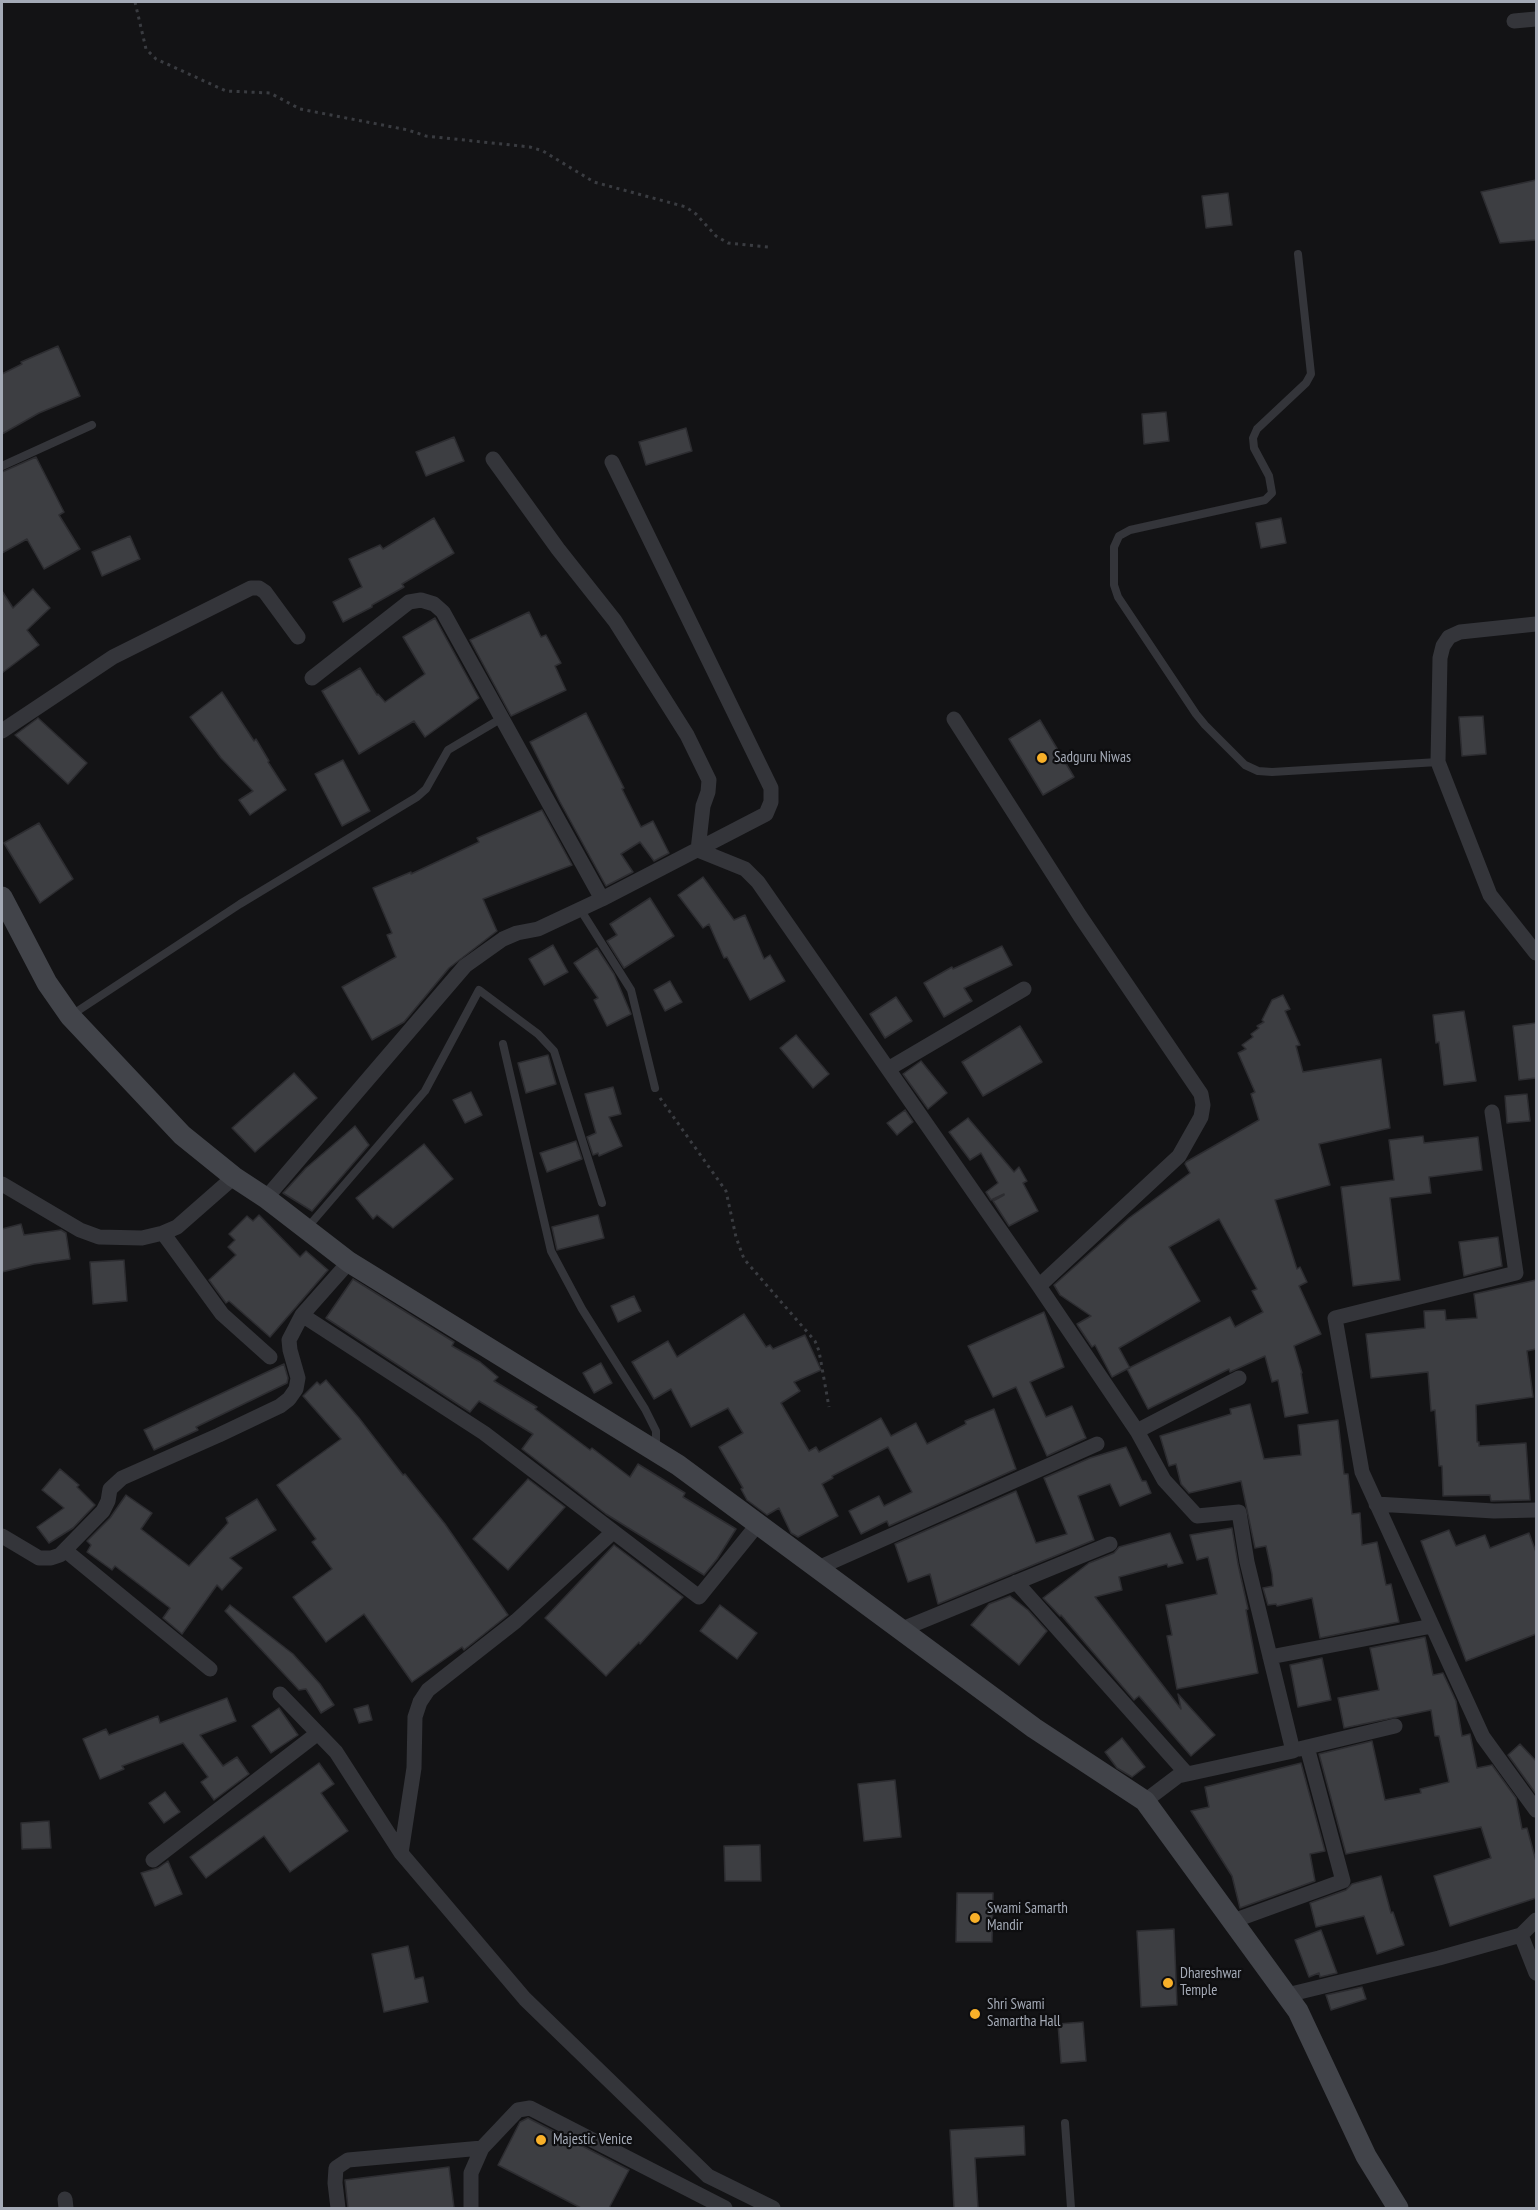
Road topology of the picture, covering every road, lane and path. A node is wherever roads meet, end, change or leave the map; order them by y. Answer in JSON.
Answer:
{"nodes":[{"id":1,"x":135,"y":2,"type":"edge"},
{"id":2,"x":1536,"y":19,"type":"edge"},
{"id":3,"x":1514,"y":21,"type":"dead end"},
{"id":4,"x":768,"y":247,"type":"dead end"},
{"id":5,"x":1298,"y":254,"type":"dead end"},
{"id":6,"x":92,"y":425,"type":"dead end"},
{"id":7,"x":493,"y":459,"type":"dead end"},
{"id":8,"x":612,"y":462,"type":"dead end"},
{"id":9,"x":2,"y":466,"type":"edge"},
{"id":10,"x":1536,"y":624,"type":"edge"},
{"id":11,"x":298,"y":637,"type":"dead end"},
{"id":12,"x":312,"y":678,"type":"dead end"},
{"id":13,"x":502,"y":718,"type":"junction"},
{"id":14,"x":954,"y":718,"type":"dead end"},
{"id":15,"x":2,"y":731,"type":"edge"},
{"id":16,"x":1438,"y":762,"type":"junction"},
{"id":17,"x":698,"y":850,"type":"junction"},
{"id":18,"x":2,"y":897,"type":"edge"},
{"id":19,"x":602,"y":899,"type":"junction"},
{"id":20,"x":580,"y":909,"type":"junction"},
{"id":21,"x":1536,"y":953,"type":"edge"},
{"id":22,"x":1024,"y":989,"type":"dead end"},
{"id":23,"x":70,"y":1016,"type":"junction"},
{"id":24,"x":503,"y":1044,"type":"dead end"},
{"id":25,"x":888,"y":1069,"type":"junction"},
{"id":26,"x":655,"y":1088,"type":"joint"},
{"id":27,"x":1492,"y":1112,"type":"dead end"},
{"id":28,"x":234,"y":1177,"type":"junction"},
{"id":29,"x":2,"y":1184,"type":"edge"},
{"id":30,"x":266,"y":1198,"type":"junction"},
{"id":31,"x":602,"y":1203,"type":"dead end"},
{"id":32,"x":306,"y":1229,"type":"junction"},
{"id":33,"x":163,"y":1233,"type":"junction"},
{"id":34,"x":349,"y":1262,"type":"junction"},
{"id":35,"x":1039,"y":1287,"type":"junction"},
{"id":36,"x":302,"y":1315,"type":"junction"},
{"id":37,"x":270,"y":1357,"type":"dead end"},
{"id":38,"x":1239,"y":1378,"type":"dead end"},
{"id":39,"x":830,"y":1407,"type":"dead end"},
{"id":40,"x":1137,"y":1431,"type":"junction"},
{"id":41,"x":1097,"y":1444,"type":"dead end"},
{"id":42,"x":656,"y":1452,"type":"junction"},
{"id":43,"x":1376,"y":1503,"type":"junction"},
{"id":44,"x":1536,"y":1510,"type":"edge"},
{"id":45,"x":758,"y":1524,"type":"junction"},
{"id":46,"x":613,"y":1532,"type":"junction"},
{"id":47,"x":2,"y":1536,"type":"edge"},
{"id":48,"x":1110,"y":1544,"type":"dead end"},
{"id":49,"x":66,"y":1551,"type":"junction"},
{"id":50,"x":818,"y":1568,"type":"junction"},
{"id":51,"x":1016,"y":1582,"type":"junction"},
{"id":52,"x":1432,"y":1626,"type":"junction"},
{"id":53,"x":900,"y":1630,"type":"junction"},
{"id":54,"x":1270,"y":1657,"type":"junction"},
{"id":55,"x":210,"y":1670,"type":"dead end"},
{"id":56,"x":280,"y":1694,"type":"dead end"},
{"id":57,"x":1395,"y":1726,"type":"dead end"},
{"id":58,"x":318,"y":1733,"type":"junction"},
{"id":59,"x":1300,"y":1749,"type":"junction"},
{"id":60,"x":1187,"y":1774,"type":"junction"},
{"id":61,"x":1145,"y":1801,"type":"junction"},
{"id":62,"x":1536,"y":1810,"type":"edge"},
{"id":63,"x":401,"y":1853,"type":"junction"},
{"id":64,"x":153,"y":1860,"type":"dead end"},
{"id":65,"x":1536,"y":1920,"type":"edge"},
{"id":66,"x":1233,"y":1921,"type":"junction"},
{"id":67,"x":1521,"y":1935,"type":"junction"},
{"id":68,"x":1536,"y":1973,"type":"edge"},
{"id":69,"x":1287,"y":1995,"type":"junction"},
{"id":70,"x":1065,"y":2123,"type":"dead end"},
{"id":71,"x":482,"y":2148,"type":"junction"},
{"id":72,"x":338,"y":2208,"type":"edge"},
{"id":73,"x":471,"y":2208,"type":"edge"},
{"id":74,"x":726,"y":2208,"type":"edge"},
{"id":75,"x":773,"y":2208,"type":"edge"},
{"id":76,"x":1071,"y":2208,"type":"edge"},
{"id":77,"x":1398,"y":2208,"type":"edge"}],
"edges":[{"from":1,"to":4,"type":"path"},
{"from":2,"to":3,"type":"street"},
{"from":5,"to":16,"type":"lane"},
{"from":6,"to":9,"type":"lane"},
{"from":7,"to":17,"type":"street"},
{"from":8,"to":17,"type":"street"},
{"from":10,"to":16,"type":"street"},
{"from":11,"to":15,"type":"street"},
{"from":12,"to":13,"type":"street"},
{"from":13,"to":19,"type":"street"},
{"from":13,"to":23,"type":"lane"},
{"from":14,"to":35,"type":"street"},
{"from":16,"to":21,"type":"street"},
{"from":17,"to":19,"type":"street"},
{"from":17,"to":25,"type":"street"},
{"from":18,"to":23,"type":"street"},
{"from":19,"to":20,"type":"street"},
{"from":20,"to":26,"type":"lane"},
{"from":20,"to":30,"type":"street"},
{"from":22,"to":25,"type":"street"},
{"from":23,"to":28,"type":"street"},
{"from":24,"to":42,"type":"lane"},
{"from":25,"to":35,"type":"street"},
{"from":26,"to":39,"type":"path"},
{"from":27,"to":43,"type":"street"},
{"from":28,"to":30,"type":"street"},
{"from":28,"to":33,"type":"street"},
{"from":29,"to":33,"type":"street"},
{"from":30,"to":32,"type":"street"},
{"from":31,"to":32,"type":"lane"},
{"from":32,"to":34,"type":"street"},
{"from":33,"to":37,"type":"street"},
{"from":34,"to":36,"type":"street"},
{"from":34,"to":42,"type":"street"},
{"from":35,"to":40,"type":"street"},
{"from":36,"to":46,"type":"street"},
{"from":36,"to":49,"type":"street"},
{"from":38,"to":40,"type":"street"},
{"from":40,"to":54,"type":"street"},
{"from":41,"to":50,"type":"street"},
{"from":42,"to":45,"type":"street"},
{"from":43,"to":44,"type":"street"},
{"from":43,"to":52,"type":"street"},
{"from":45,"to":46,"type":"street"},
{"from":45,"to":50,"type":"street"},
{"from":46,"to":63,"type":"street"},
{"from":47,"to":49,"type":"street"},
{"from":48,"to":51,"type":"street"},
{"from":49,"to":55,"type":"street"},
{"from":50,"to":53,"type":"street"},
{"from":51,"to":53,"type":"street"},
{"from":51,"to":60,"type":"street"},
{"from":52,"to":54,"type":"street"},
{"from":52,"to":62,"type":"street"},
{"from":53,"to":61,"type":"street"},
{"from":54,"to":59,"type":"street"},
{"from":56,"to":58,"type":"street"},
{"from":57,"to":59,"type":"street"},
{"from":58,"to":63,"type":"street"},
{"from":58,"to":64,"type":"street"},
{"from":59,"to":60,"type":"street"},
{"from":59,"to":66,"type":"street"},
{"from":60,"to":61,"type":"street"},
{"from":61,"to":66,"type":"street"},
{"from":63,"to":75,"type":"street"},
{"from":65,"to":67,"type":"street"},
{"from":66,"to":69,"type":"street"},
{"from":67,"to":68,"type":"street"},
{"from":67,"to":69,"type":"street"},
{"from":69,"to":77,"type":"street"},
{"from":70,"to":76,"type":"lane"},
{"from":71,"to":72,"type":"street"},
{"from":71,"to":73,"type":"street"},
{"from":71,"to":74,"type":"street"}]}
